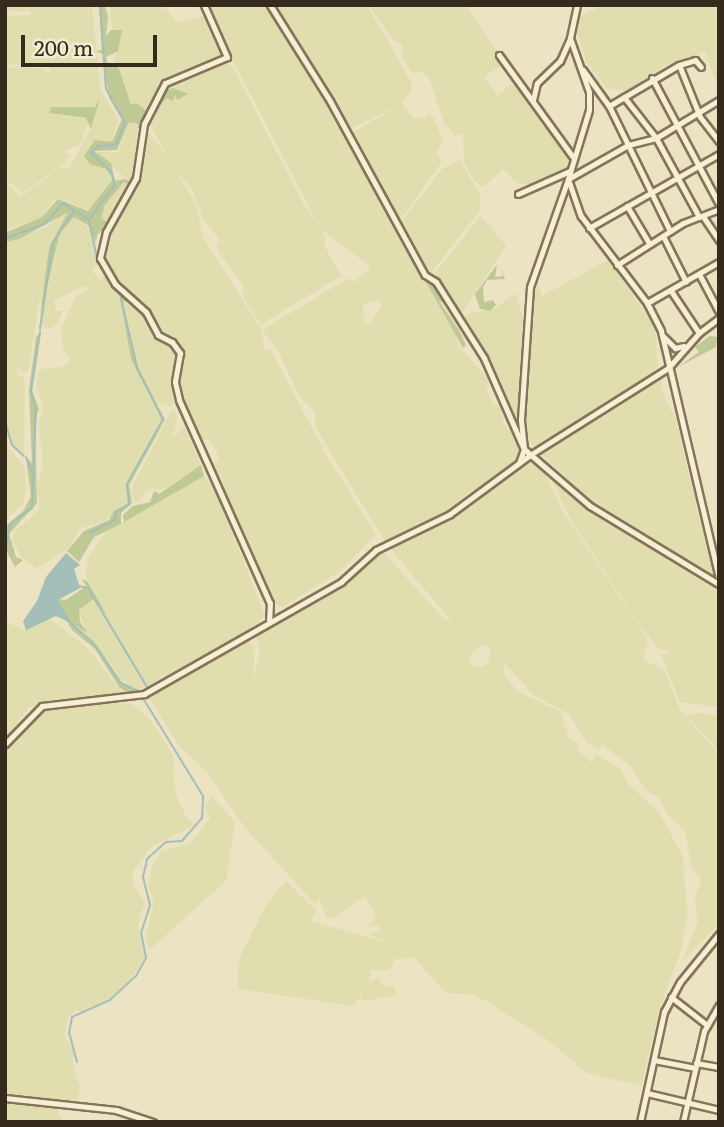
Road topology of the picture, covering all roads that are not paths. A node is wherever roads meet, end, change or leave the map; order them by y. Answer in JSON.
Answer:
{"nodes":[{"id":1,"x":204,"y":5,"type":"edge"},
{"id":2,"x":270,"y":5,"type":"edge"},
{"id":3,"x":577,"y":5,"type":"edge"},
{"id":4,"x":570,"y":38,"type":"junction"},
{"id":5,"x":499,"y":55,"type":"dead end"},
{"id":6,"x":679,"y":65,"type":"junction"},
{"id":7,"x":701,"y":67,"type":"dead end"},
{"id":8,"x":581,"y":68,"type":"junction"},
{"id":9,"x":652,"y":78,"type":"junction"},
{"id":10,"x":624,"y":97,"type":"junction"},
{"id":11,"x":719,"y":100,"type":"edge"},
{"id":12,"x":533,"y":103,"type":"junction"},
{"id":13,"x":609,"y":106,"type":"junction"},
{"id":14,"x":698,"y":110,"type":"junction"},
{"id":15,"x":674,"y":124,"type":"junction"},
{"id":16,"x":656,"y":138,"type":"junction"},
{"id":17,"x":719,"y":141,"type":"edge"},
{"id":18,"x":628,"y":145,"type":"junction"},
{"id":19,"x":719,"y":154,"type":"edge"},
{"id":20,"x":572,"y":156,"type":"junction"},
{"id":21,"x":697,"y":166,"type":"junction"},
{"id":22,"x":571,"y":170,"type":"junction"},
{"id":23,"x":677,"y":177,"type":"junction"},
{"id":24,"x":568,"y":179,"type":"junction"},
{"id":25,"x":650,"y":191,"type":"junction"},
{"id":26,"x":518,"y":194,"type":"dead end"},
{"id":27,"x":627,"y":206,"type":"junction"},
{"id":28,"x":719,"y":207,"type":"edge"},
{"id":29,"x":701,"y":218,"type":"junction"},
{"id":30,"x":589,"y":228,"type":"junction"},
{"id":31,"x":670,"y":231,"type":"junction"},
{"id":32,"x":663,"y":236,"type":"junction"},
{"id":33,"x":719,"y":240,"type":"edge"},
{"id":34,"x":649,"y":243,"type":"junction"},
{"id":35,"x":719,"y":262,"type":"edge"},
{"id":36,"x":617,"y":265,"type":"junction"},
{"id":37,"x":699,"y":274,"type":"junction"},
{"id":38,"x":686,"y":282,"type":"junction"},
{"id":39,"x":671,"y":291,"type":"junction"},
{"id":40,"x":647,"y":303,"type":"junction"},
{"id":41,"x":719,"y":312,"type":"edge"},
{"id":42,"x":719,"y":318,"type":"edge"},
{"id":43,"x":699,"y":333,"type":"junction"},
{"id":44,"x":662,"y":335,"type":"junction"},
{"id":45,"x":687,"y":345,"type":"junction"},
{"id":46,"x":668,"y":368,"type":"junction"},
{"id":47,"x":524,"y":449,"type":"junction"},
{"id":48,"x":530,"y":455,"type":"junction"},
{"id":49,"x":519,"y":463,"type":"junction"},
{"id":50,"x":719,"y":581,"type":"edge"},
{"id":51,"x":270,"y":603,"type":"junction"},
{"id":52,"x":285,"y":610,"type":"junction"},
{"id":53,"x":269,"y":620,"type":"junction"},
{"id":54,"x":5,"y":744,"type":"edge"},
{"id":55,"x":719,"y":934,"type":"edge"},
{"id":56,"x":671,"y":997,"type":"junction"},
{"id":57,"x":719,"y":1005,"type":"edge"},
{"id":58,"x":707,"y":1025,"type":"junction"},
{"id":59,"x":654,"y":1060,"type":"junction"},
{"id":60,"x":696,"y":1066,"type":"junction"},
{"id":61,"x":719,"y":1067,"type":"edge"},
{"id":62,"x":647,"y":1093,"type":"junction"},
{"id":63,"x":5,"y":1098,"type":"edge"},
{"id":64,"x":687,"y":1104,"type":"junction"},
{"id":65,"x":719,"y":1110,"type":"edge"},
{"id":66,"x":153,"y":1122,"type":"edge"},
{"id":67,"x":640,"y":1122,"type":"edge"},
{"id":68,"x":683,"y":1122,"type":"edge"}],
"edges":[{"from":1,"to":51,"type":"street"},
{"from":2,"to":47,"type":"street"},
{"from":3,"to":4,"type":"street"},
{"from":4,"to":8,"type":"street"},
{"from":4,"to":12,"type":"street"},
{"from":5,"to":12,"type":"street"},
{"from":6,"to":7,"type":"street"},
{"from":6,"to":9,"type":"street"},
{"from":6,"to":14,"type":"street"},
{"from":8,"to":13,"type":"street"},
{"from":8,"to":20,"type":"street"},
{"from":9,"to":10,"type":"street"},
{"from":9,"to":15,"type":"street"},
{"from":10,"to":13,"type":"street"},
{"from":10,"to":16,"type":"street"},
{"from":11,"to":14,"type":"street"},
{"from":12,"to":20,"type":"street"},
{"from":13,"to":18,"type":"street"},
{"from":14,"to":15,"type":"street"},
{"from":14,"to":17,"type":"street"},
{"from":15,"to":16,"type":"street"},
{"from":15,"to":21,"type":"street"},
{"from":16,"to":18,"type":"street"},
{"from":16,"to":23,"type":"street"},
{"from":18,"to":24,"type":"street"},
{"from":18,"to":25,"type":"street"},
{"from":19,"to":21,"type":"street"},
{"from":20,"to":22,"type":"street"},
{"from":21,"to":23,"type":"street"},
{"from":21,"to":28,"type":"street"},
{"from":22,"to":24,"type":"street"},
{"from":22,"to":26,"type":"street"},
{"from":23,"to":25,"type":"street"},
{"from":23,"to":29,"type":"street"},
{"from":24,"to":30,"type":"street"},
{"from":24,"to":47,"type":"street"},
{"from":25,"to":27,"type":"street"},
{"from":25,"to":31,"type":"street"},
{"from":27,"to":30,"type":"street"},
{"from":27,"to":34,"type":"street"},
{"from":28,"to":29,"type":"street"},
{"from":29,"to":31,"type":"street"},
{"from":29,"to":33,"type":"street"},
{"from":30,"to":36,"type":"street"},
{"from":31,"to":32,"type":"street"},
{"from":32,"to":34,"type":"street"},
{"from":32,"to":38,"type":"street"},
{"from":34,"to":36,"type":"street"},
{"from":35,"to":37,"type":"street"},
{"from":36,"to":40,"type":"street"},
{"from":37,"to":38,"type":"street"},
{"from":37,"to":41,"type":"street"},
{"from":38,"to":39,"type":"street"},
{"from":39,"to":40,"type":"street"},
{"from":39,"to":43,"type":"street"},
{"from":40,"to":44,"type":"street"},
{"from":42,"to":43,"type":"street"},
{"from":43,"to":45,"type":"street"},
{"from":44,"to":45,"type":"street"},
{"from":44,"to":46,"type":"street"},
{"from":45,"to":46,"type":"street"},
{"from":46,"to":48,"type":"street"},
{"from":46,"to":50,"type":"street"},
{"from":47,"to":48,"type":"street"},
{"from":47,"to":49,"type":"street"},
{"from":48,"to":49,"type":"street"},
{"from":48,"to":50,"type":"street"},
{"from":49,"to":52,"type":"street"},
{"from":51,"to":52,"type":"street"},
{"from":51,"to":53,"type":"street"},
{"from":52,"to":53,"type":"street"},
{"from":53,"to":54,"type":"street"},
{"from":55,"to":56,"type":"street"},
{"from":56,"to":58,"type":"street"},
{"from":56,"to":59,"type":"street"},
{"from":57,"to":58,"type":"street"},
{"from":58,"to":60,"type":"street"},
{"from":59,"to":60,"type":"street"},
{"from":59,"to":62,"type":"street"},
{"from":60,"to":61,"type":"street"},
{"from":60,"to":64,"type":"street"},
{"from":62,"to":64,"type":"street"},
{"from":62,"to":67,"type":"street"},
{"from":63,"to":66,"type":"street"},
{"from":64,"to":65,"type":"street"},
{"from":64,"to":68,"type":"street"}]}
